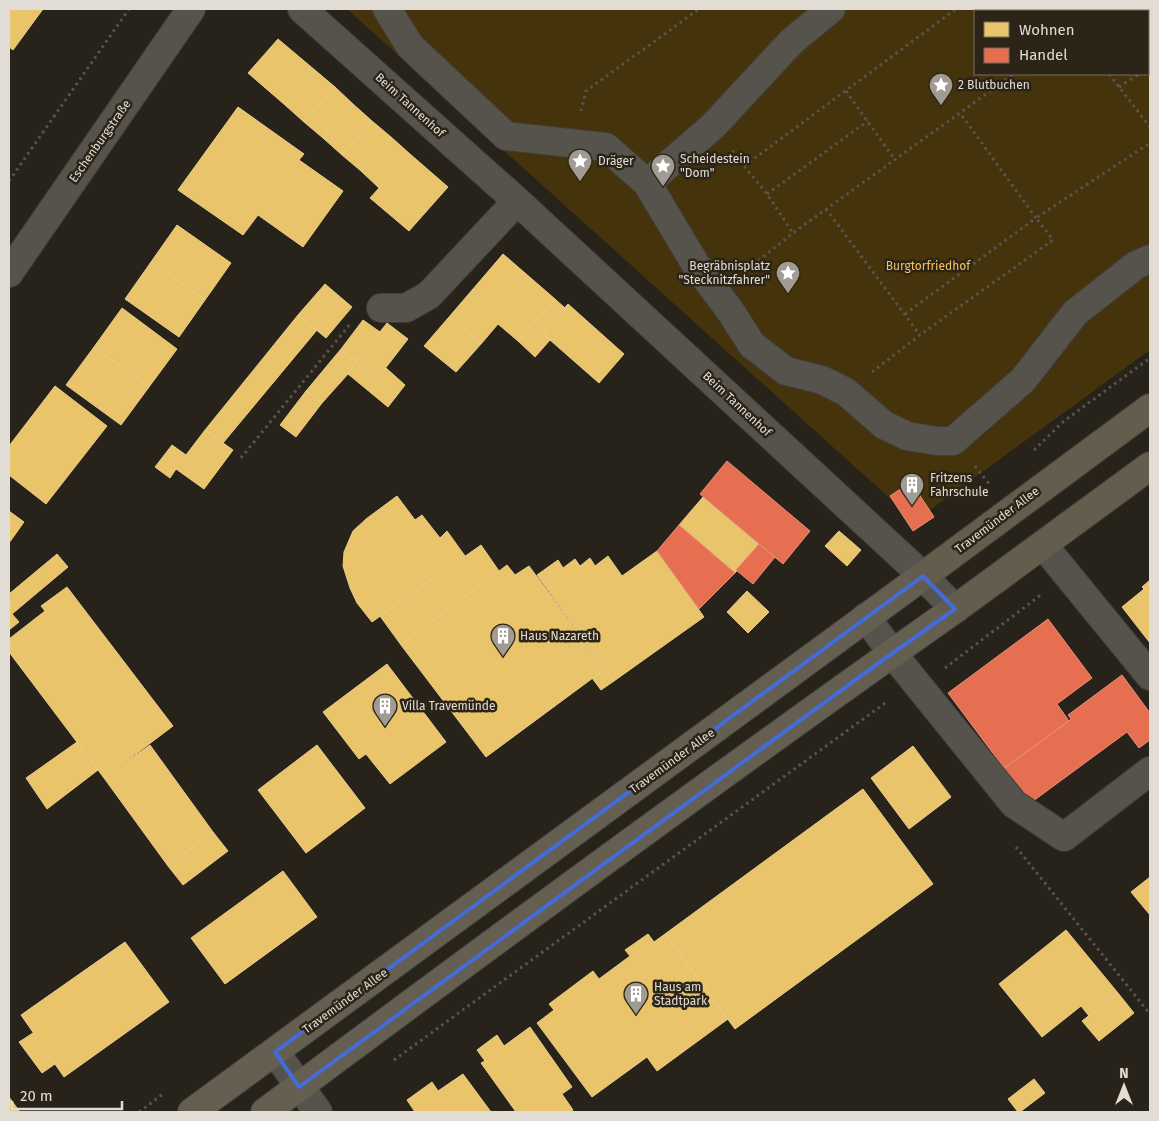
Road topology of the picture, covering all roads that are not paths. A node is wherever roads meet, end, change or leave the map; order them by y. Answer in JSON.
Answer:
{"nodes":[{"id":1,"x":191,"y":9,"type":"edge"},
{"id":2,"x":302,"y":9,"type":"edge"},
{"id":3,"x":387,"y":9,"type":"edge"},
{"id":4,"x":831,"y":9,"type":"edge"},
{"id":5,"x":647,"y":183,"type":"junction"},
{"id":6,"x":517,"y":201,"type":"junction"},
{"id":7,"x":1150,"y":259,"type":"edge"},
{"id":8,"x":9,"y":273,"type":"edge"},
{"id":9,"x":381,"y":308,"type":"road end"},
{"id":10,"x":1150,"y":408,"type":"edge"},
{"id":11,"x":1150,"y":466,"type":"edge"},
{"id":12,"x":1051,"y":555,"type":"junction"},
{"id":13,"x":923,"y":576,"type":"junction"},
{"id":14,"x":955,"y":609,"type":"junction"},
{"id":15,"x":866,"y":617,"type":"junction"},
{"id":16,"x":892,"y":653,"type":"junction"},
{"id":17,"x":1150,"y":676,"type":"edge"},
{"id":18,"x":1150,"y":772,"type":"edge"},
{"id":19,"x":275,"y":1052,"type":"junction"},
{"id":20,"x":299,"y":1086,"type":"junction"},
{"id":21,"x":192,"y":1112,"type":"edge"},
{"id":22,"x":265,"y":1112,"type":"edge"},
{"id":23,"x":318,"y":1112,"type":"edge"}],
"edges":[{"from":1,"to":8,"type":"street","name":"Eschenburgstraße"},
{"from":2,"to":6,"type":"street","name":"Beim Tannenhof"},
{"from":3,"to":5,"type":"street"},
{"from":4,"to":5,"type":"street"},
{"from":5,"to":7,"type":"street"},
{"from":6,"to":9,"type":"street"},
{"from":6,"to":13,"type":"street","name":"Beim Tannenhof"},
{"from":10,"to":13,"type":"highway","name":"Travemünder Allee"},
{"from":11,"to":12,"type":"highway"},
{"from":12,"to":14,"type":"highway"},
{"from":12,"to":17,"type":"street"},
{"from":13,"to":14,"type":"street","name":"Beim Tannenhof"},
{"from":13,"to":15,"type":"main road","name":"Travemünder Allee"},
{"from":14,"to":16,"type":"main road"},
{"from":15,"to":16,"type":"street"},
{"from":15,"to":19,"type":"main road","name":"Travemünder Allee"},
{"from":16,"to":18,"type":"street"},
{"from":16,"to":20,"type":"main road"},
{"from":19,"to":20,"type":"street"},
{"from":19,"to":21,"type":"main road","name":"Travemünder Allee"},
{"from":20,"to":22,"type":"main road"},
{"from":20,"to":23,"type":"street"}]}
